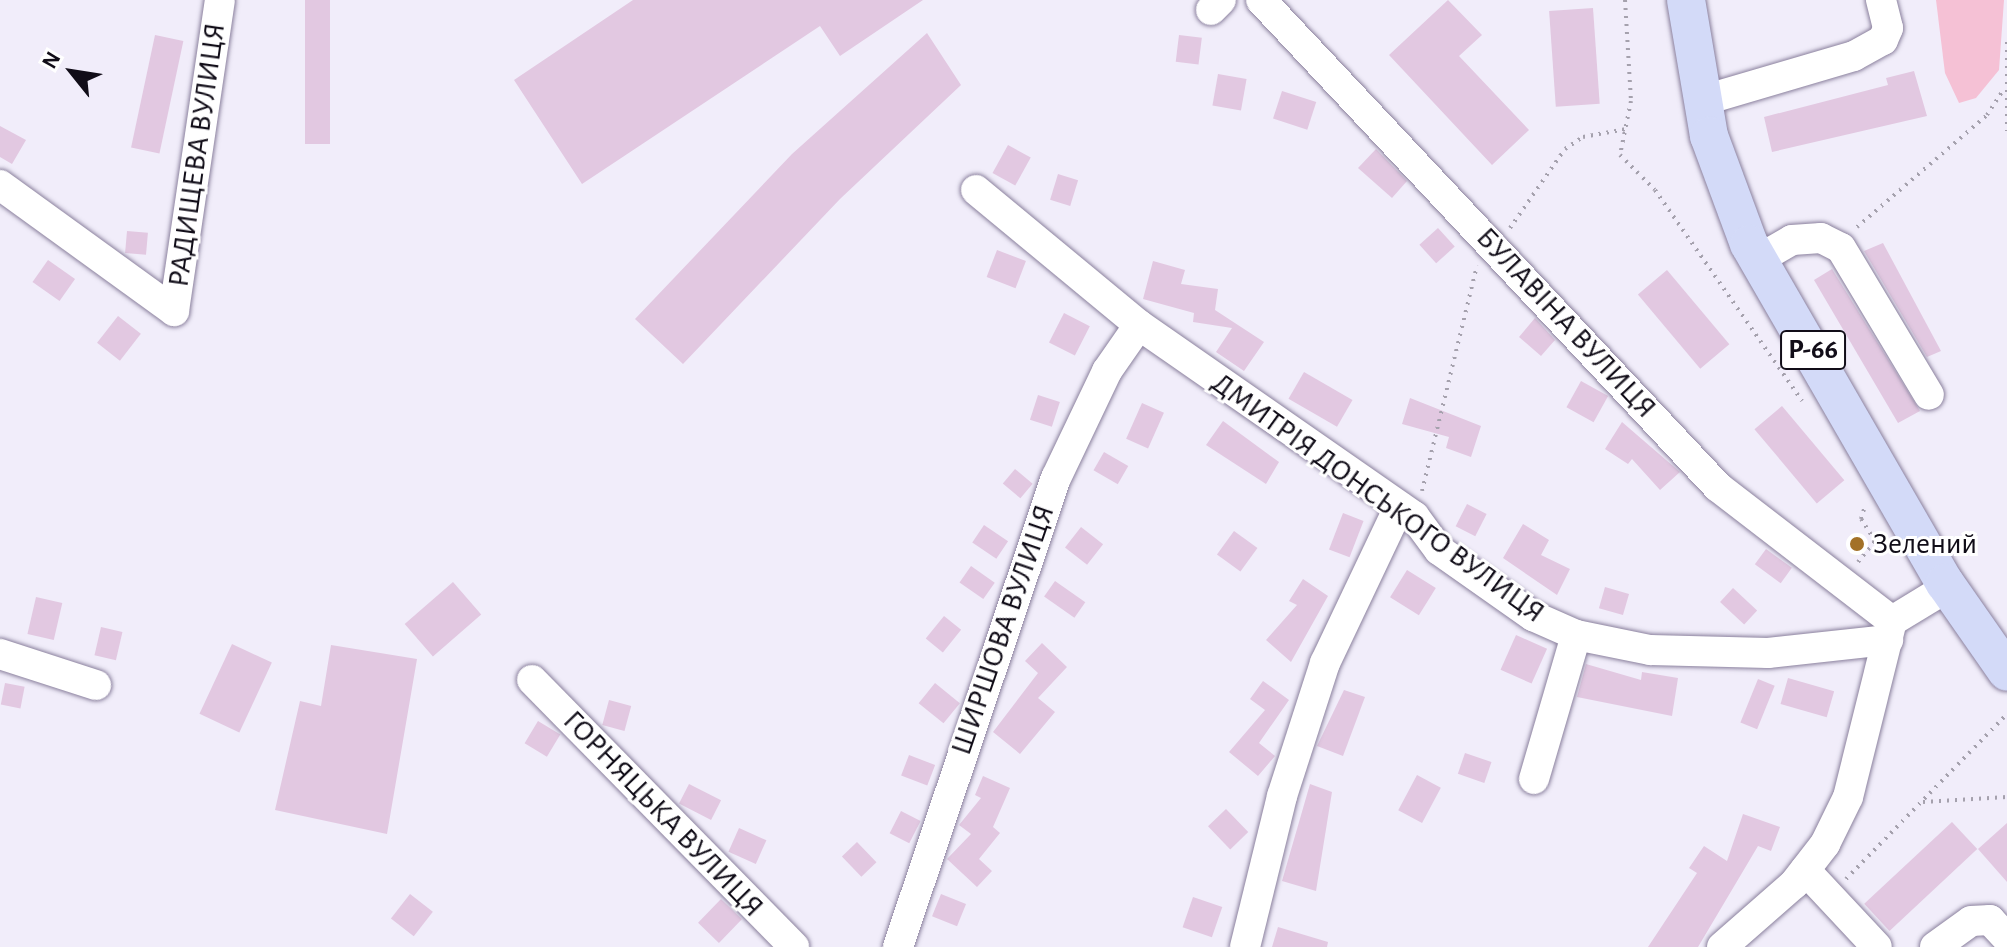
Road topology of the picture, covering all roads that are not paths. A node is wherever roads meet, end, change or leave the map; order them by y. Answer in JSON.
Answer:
{"nodes":[{"id":1,"x":220,"y":0,"type":"edge"},
{"id":2,"x":1261,"y":0,"type":"edge"},
{"id":3,"x":1686,"y":0,"type":"edge"},
{"id":4,"x":1881,"y":0,"type":"edge"},
{"id":5,"x":1701,"y":101,"type":"junction"},
{"id":6,"x":0,"y":185,"type":"edge"},
{"id":7,"x":976,"y":190,"type":"dead end"},
{"id":8,"x":1759,"y":259,"type":"junction"},
{"id":9,"x":1139,"y":325,"type":"junction"},
{"id":10,"x":1929,"y":395,"type":"dead end"},
{"id":11,"x":1407,"y":512,"type":"junction"},
{"id":12,"x":1948,"y":587,"type":"junction"},
{"id":13,"x":1890,"y":630,"type":"junction"},
{"id":14,"x":1576,"y":635,"type":"junction"},
{"id":15,"x":0,"y":654,"type":"edge"},
{"id":16,"x":2007,"y":672,"type":"edge"},
{"id":17,"x":532,"y":680,"type":"dead end"},
{"id":18,"x":96,"y":685,"type":"dead end"},
{"id":19,"x":1534,"y":779,"type":"dead end"},
{"id":20,"x":1805,"y":870,"type":"junction"},
{"id":21,"x":2007,"y":938,"type":"edge"},
{"id":22,"x":794,"y":947,"type":"edge"},
{"id":23,"x":898,"y":947,"type":"edge"},
{"id":24,"x":1245,"y":947,"type":"edge"},
{"id":25,"x":1722,"y":947,"type":"edge"},
{"id":26,"x":1877,"y":947,"type":"edge"},
{"id":27,"x":1935,"y":947,"type":"edge"}],
"edges":[{"from":1,"to":6,"type":"street","name":"РАДИЩЕВА ВУЛИЦЯ"},
{"from":2,"to":13,"type":"street","name":"БУЛАВІНА ВУЛИЦЯ"},
{"from":3,"to":5,"type":"main road","number":"Р-66"},
{"from":4,"to":5,"type":"street"},
{"from":5,"to":8,"type":"main road","number":"Р-66"},
{"from":7,"to":9,"type":"street","name":"ДМИТРІЯ ДОНСЬКОГО ВУЛИЦЯ"},
{"from":8,"to":10,"type":"street"},
{"from":8,"to":12,"type":"main road","number":"Р-66"},
{"from":9,"to":11,"type":"street","name":"ДМИТРІЯ ДОНСЬКОГО ВУЛИЦЯ"},
{"from":9,"to":23,"type":"street","name":"ШИРШОВА ВУЛИЦЯ"},
{"from":11,"to":14,"type":"street","name":"ДМИТРІЯ ДОНСЬКОГО ВУЛИЦЯ"},
{"from":11,"to":24,"type":"street"},
{"from":12,"to":13,"type":"street"},
{"from":12,"to":16,"type":"main road","number":"Р-66"},
{"from":13,"to":14,"type":"street","name":"ДМИТРІЯ ДОНСЬКОГО ВУЛИЦЯ"},
{"from":13,"to":20,"type":"street"},
{"from":14,"to":19,"type":"street"},
{"from":15,"to":18,"type":"street"},
{"from":17,"to":22,"type":"street","name":"ГОРНЯЦЬКА ВУЛИЦЯ"},
{"from":20,"to":25,"type":"street"},
{"from":20,"to":26,"type":"street"},
{"from":21,"to":27,"type":"street"}]}
